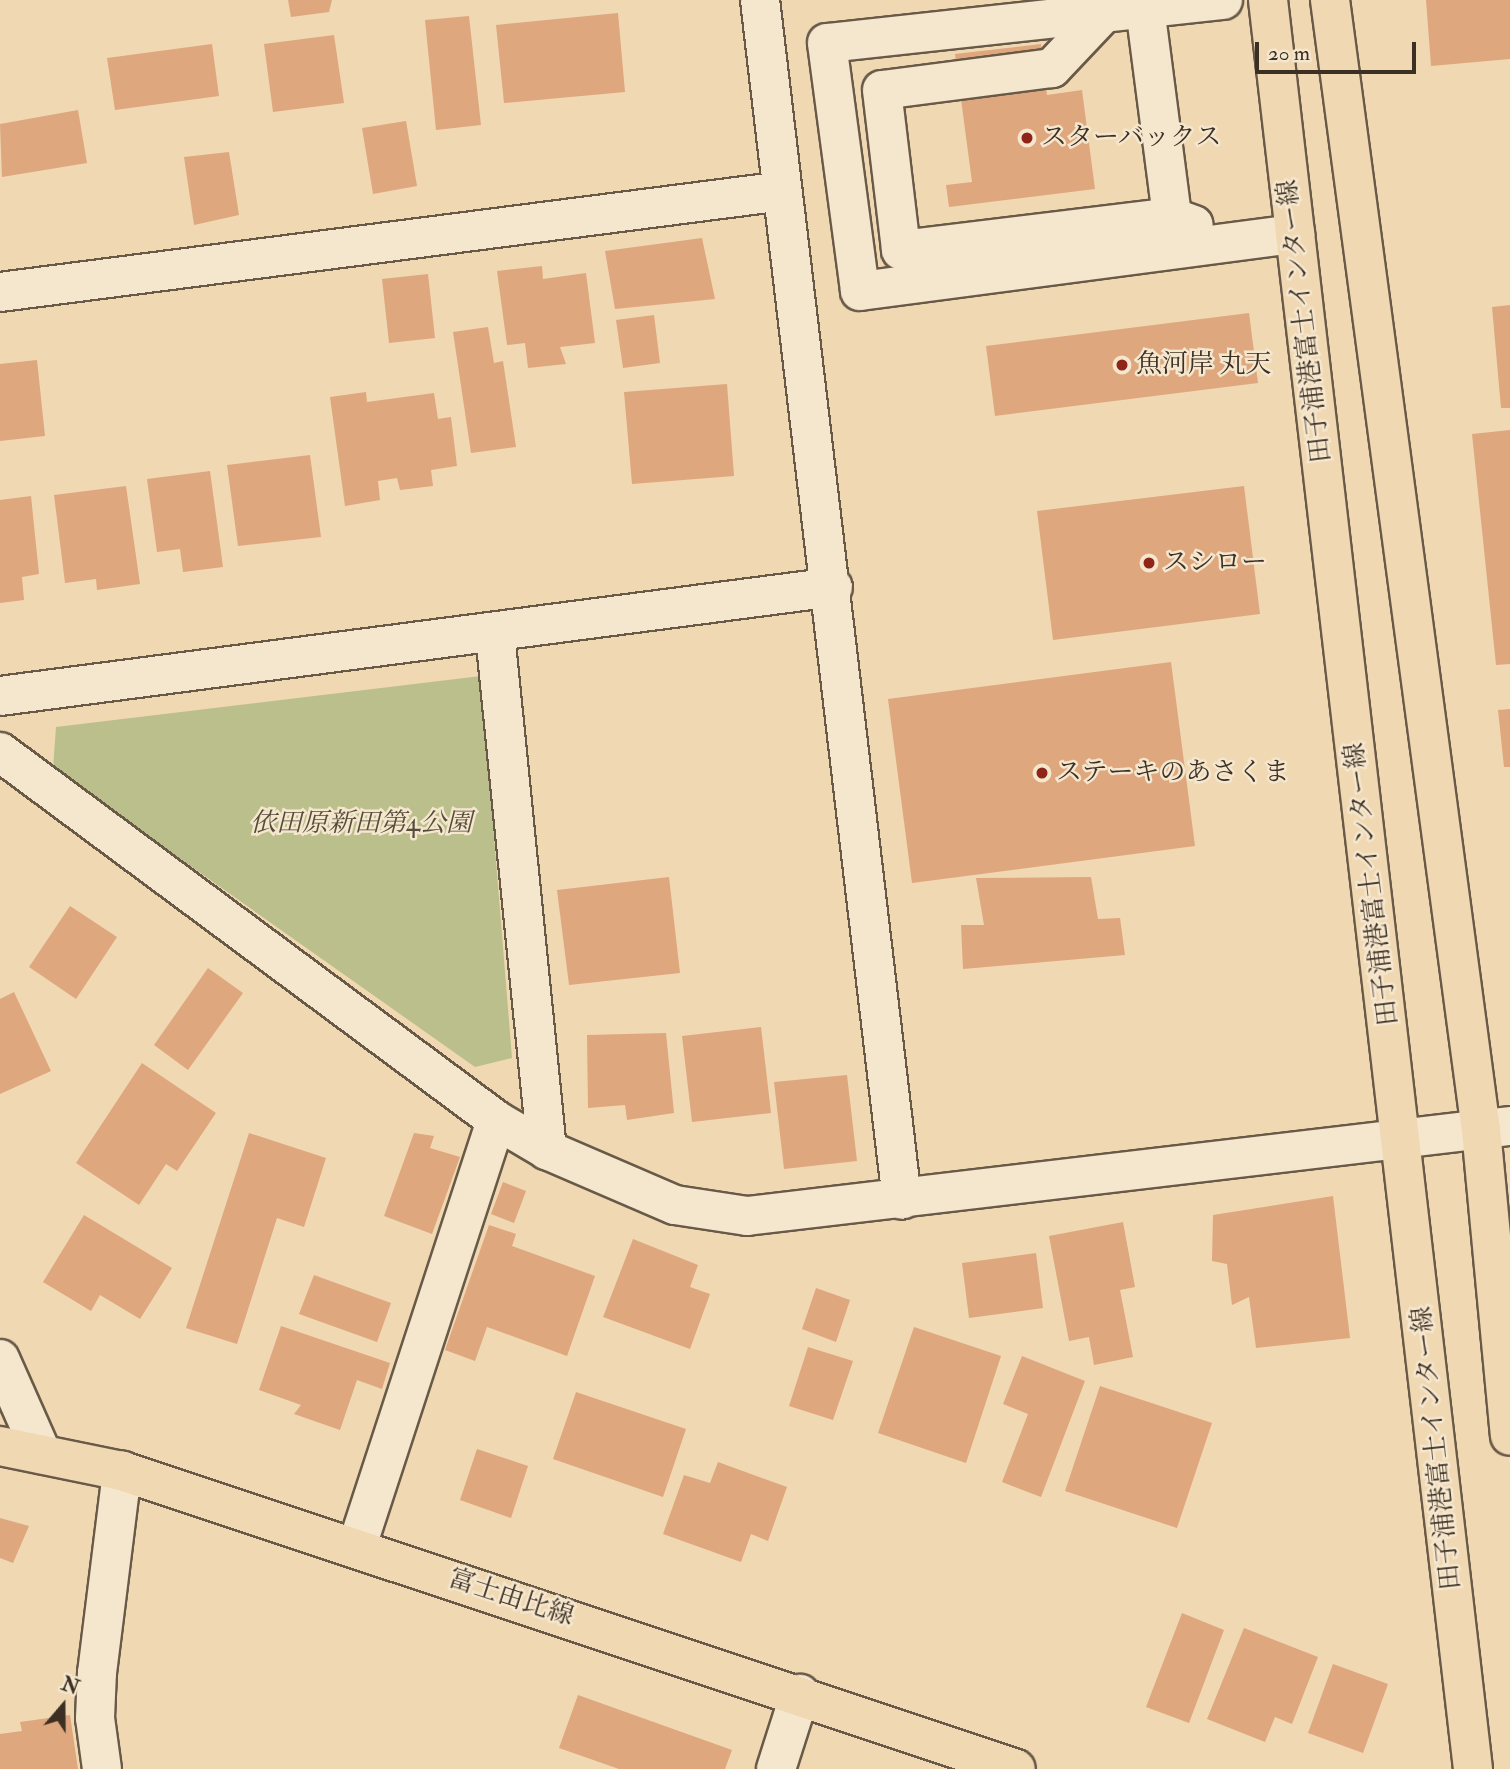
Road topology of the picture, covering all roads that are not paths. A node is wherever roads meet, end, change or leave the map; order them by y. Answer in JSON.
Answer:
{"nodes":[{"id":1,"x":760,"y":0,"type":"edge"},
{"id":2,"x":1223,"y":0,"type":"edge"},
{"id":3,"x":1268,"y":0,"type":"edge"},
{"id":4,"x":1330,"y":0,"type":"edge"},
{"id":5,"x":1145,"y":8,"type":"junction"},
{"id":6,"x":1104,"y":13,"type":"junction"},
{"id":7,"x":783,"y":191,"type":"junction"},
{"id":8,"x":1172,"y":217,"type":"junction"},
{"id":9,"x":1295,"y":234,"type":"junction"},
{"id":10,"x":1242,"y":241,"type":"junction"},
{"id":11,"x":0,"y":292,"type":"edge"},
{"id":12,"x":833,"y":587,"type":"junction"},
{"id":13,"x":495,"y":634,"type":"junction"},
{"id":14,"x":0,"y":696,"type":"edge"},
{"id":15,"x":0,"y":752,"type":"edge"},
{"id":16,"x":496,"y":1120,"type":"junction"},
{"id":17,"x":1496,"y":1128,"type":"edge"},
{"id":18,"x":1402,"y":1138,"type":"junction"},
{"id":19,"x":547,"y":1150,"type":"junction"},
{"id":20,"x":902,"y":1200,"type":"junction"},
{"id":21,"x":0,"y":1359,"type":"edge"},
{"id":22,"x":1510,"y":1436,"type":"edge"},
{"id":23,"x":0,"y":1446,"type":"edge"},
{"id":24,"x":41,"y":1454,"type":"junction"},
{"id":25,"x":122,"y":1471,"type":"junction"},
{"id":26,"x":356,"y":1546,"type":"junction"},
{"id":27,"x":800,"y":1694,"type":"junction"},
{"id":28,"x":102,"y":1769,"type":"edge"},
{"id":29,"x":776,"y":1769,"type":"edge"},
{"id":30,"x":1016,"y":1769,"type":"edge"},
{"id":31,"x":1473,"y":1769,"type":"edge"}],
"edges":[{"from":1,"to":7,"type":"street"},
{"from":2,"to":5,"type":"street"},
{"from":3,"to":9,"type":"main road","name":"田子浦港富士インター線"},
{"from":4,"to":17,"type":"main road"},
{"from":5,"to":6,"type":"street"},
{"from":5,"to":8,"type":"street"},
{"from":6,"to":8,"type":"street"},
{"from":6,"to":10,"type":"street"},
{"from":7,"to":11,"type":"street"},
{"from":7,"to":12,"type":"street"},
{"from":8,"to":10,"type":"street"},
{"from":9,"to":10,"type":"street"},
{"from":9,"to":18,"type":"main road","name":"田子浦港富士インター線"},
{"from":12,"to":13,"type":"street"},
{"from":12,"to":20,"type":"street"},
{"from":13,"to":14,"type":"street"},
{"from":13,"to":19,"type":"street"},
{"from":15,"to":16,"type":"street"},
{"from":16,"to":19,"type":"street"},
{"from":16,"to":26,"type":"street"},
{"from":17,"to":18,"type":"street"},
{"from":17,"to":22,"type":"main road"},
{"from":18,"to":20,"type":"street"},
{"from":18,"to":31,"type":"main road","name":"田子浦港富士インター線"},
{"from":19,"to":20,"type":"street"},
{"from":21,"to":24,"type":"street"},
{"from":23,"to":24,"type":"main road","name":"富士由比線"},
{"from":24,"to":25,"type":"main road","name":"富士由比線"},
{"from":25,"to":26,"type":"main road","name":"富士由比線"},
{"from":25,"to":28,"type":"street"},
{"from":26,"to":27,"type":"main road","name":"富士由比線"},
{"from":27,"to":29,"type":"street"},
{"from":27,"to":30,"type":"main road","name":"富士由比線"}]}
